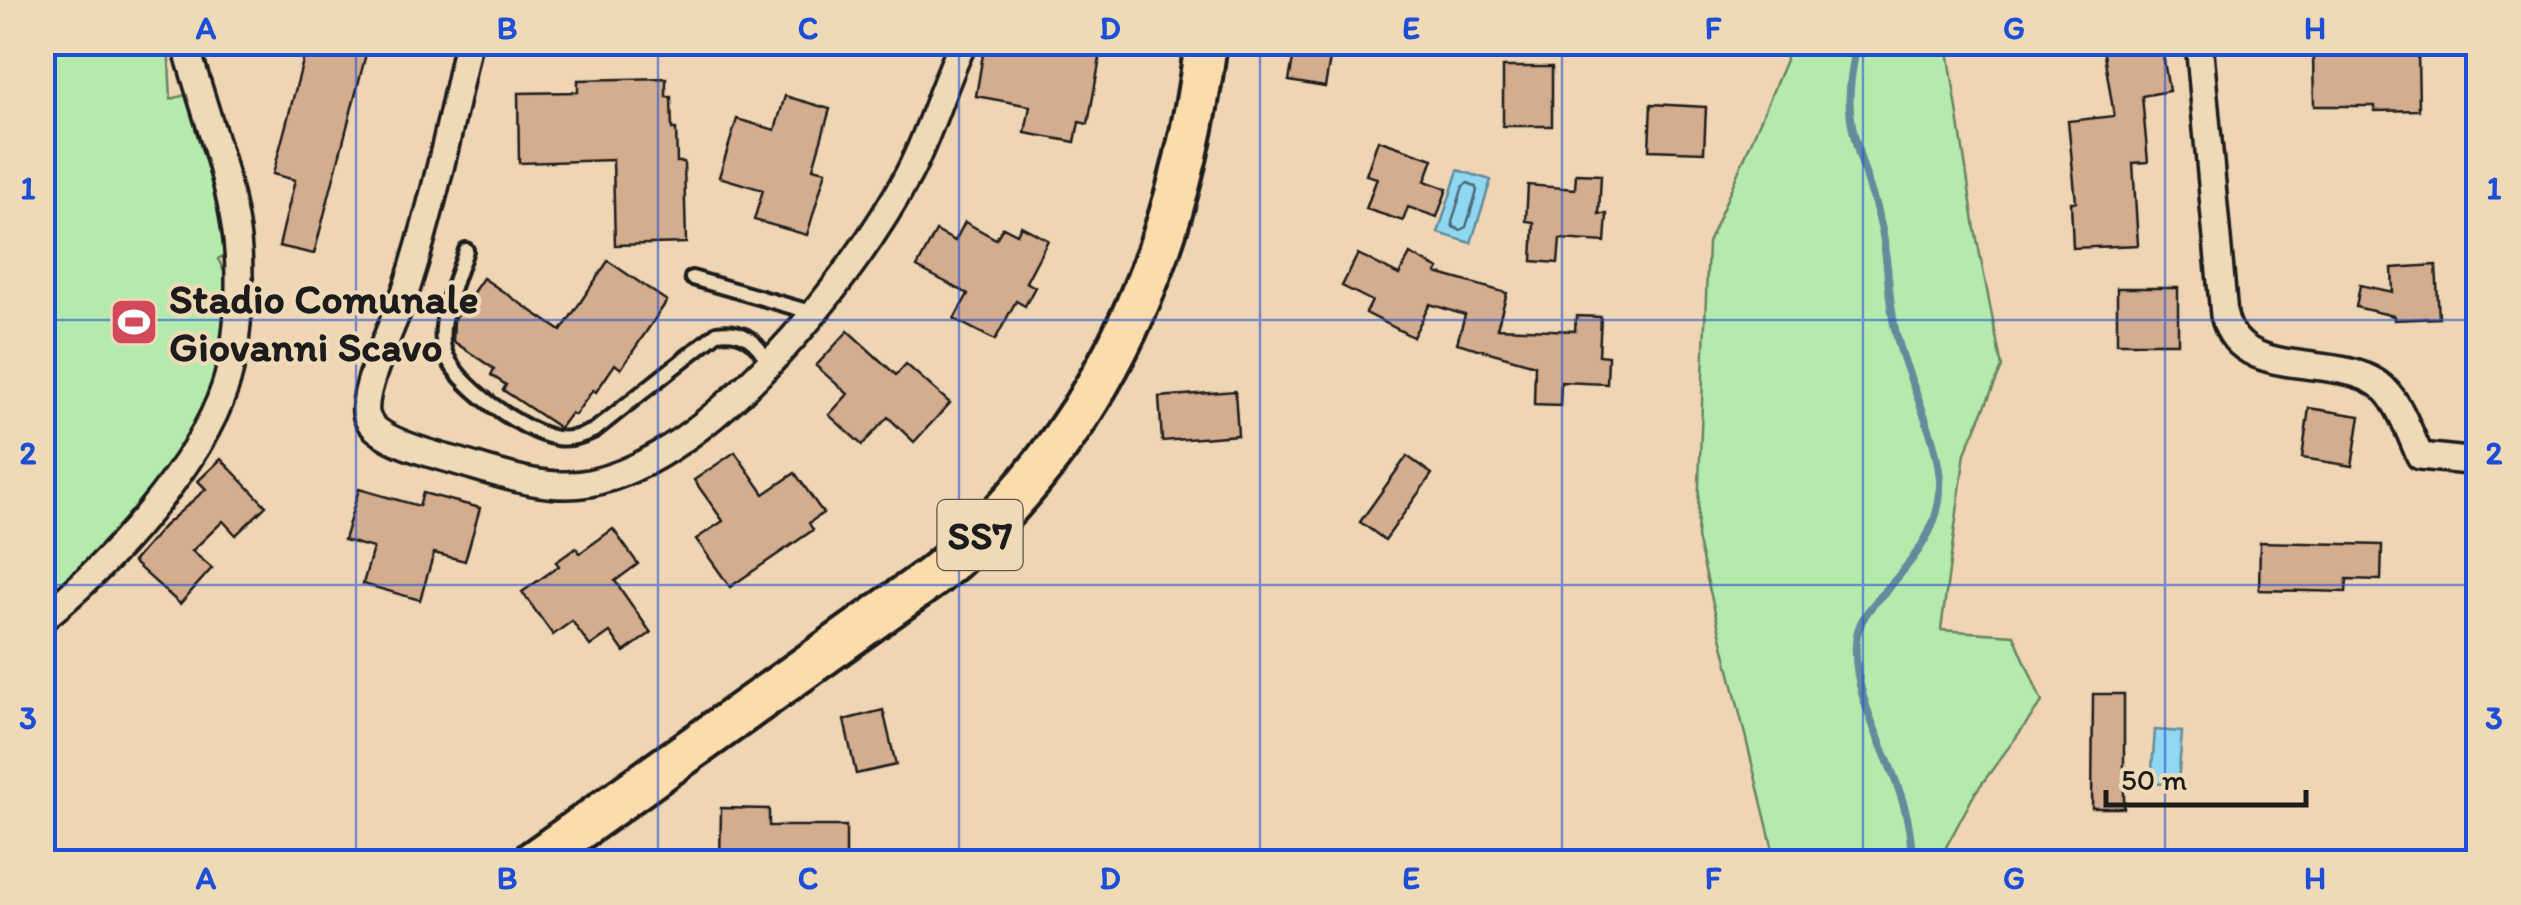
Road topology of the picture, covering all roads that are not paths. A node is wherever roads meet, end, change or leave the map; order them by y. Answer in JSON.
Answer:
{"nodes":[{"id":1,"x":185,"y":42,"type":"edge"},
{"id":2,"x":468,"y":42,"type":"edge"},
{"id":3,"x":964,"y":42,"type":"edge"},
{"id":4,"x":1206,"y":42,"type":"edge"},
{"id":5,"x":2200,"y":42,"type":"edge"},
{"id":6,"x":466,"y":250,"type":"dead end"},
{"id":7,"x":692,"y":278,"type":"dead end"},
{"id":8,"x":814,"y":313,"type":"junction"},
{"id":9,"x":768,"y":363,"type":"junction"},
{"id":10,"x":2478,"y":462,"type":"edge"},
{"id":11,"x":42,"y":619,"type":"edge"},
{"id":12,"x":533,"y":862,"type":"edge"}],
"edges":[{"from":1,"to":11,"type":"street"},
{"from":2,"to":9,"type":"street"},
{"from":3,"to":8,"type":"street"},
{"from":4,"to":12,"type":"main road","number":"SS7"},
{"from":5,"to":10,"type":"street"},
{"from":6,"to":9,"type":"lane"},
{"from":7,"to":8,"type":"lane"},
{"from":8,"to":9,"type":"street"}]}
